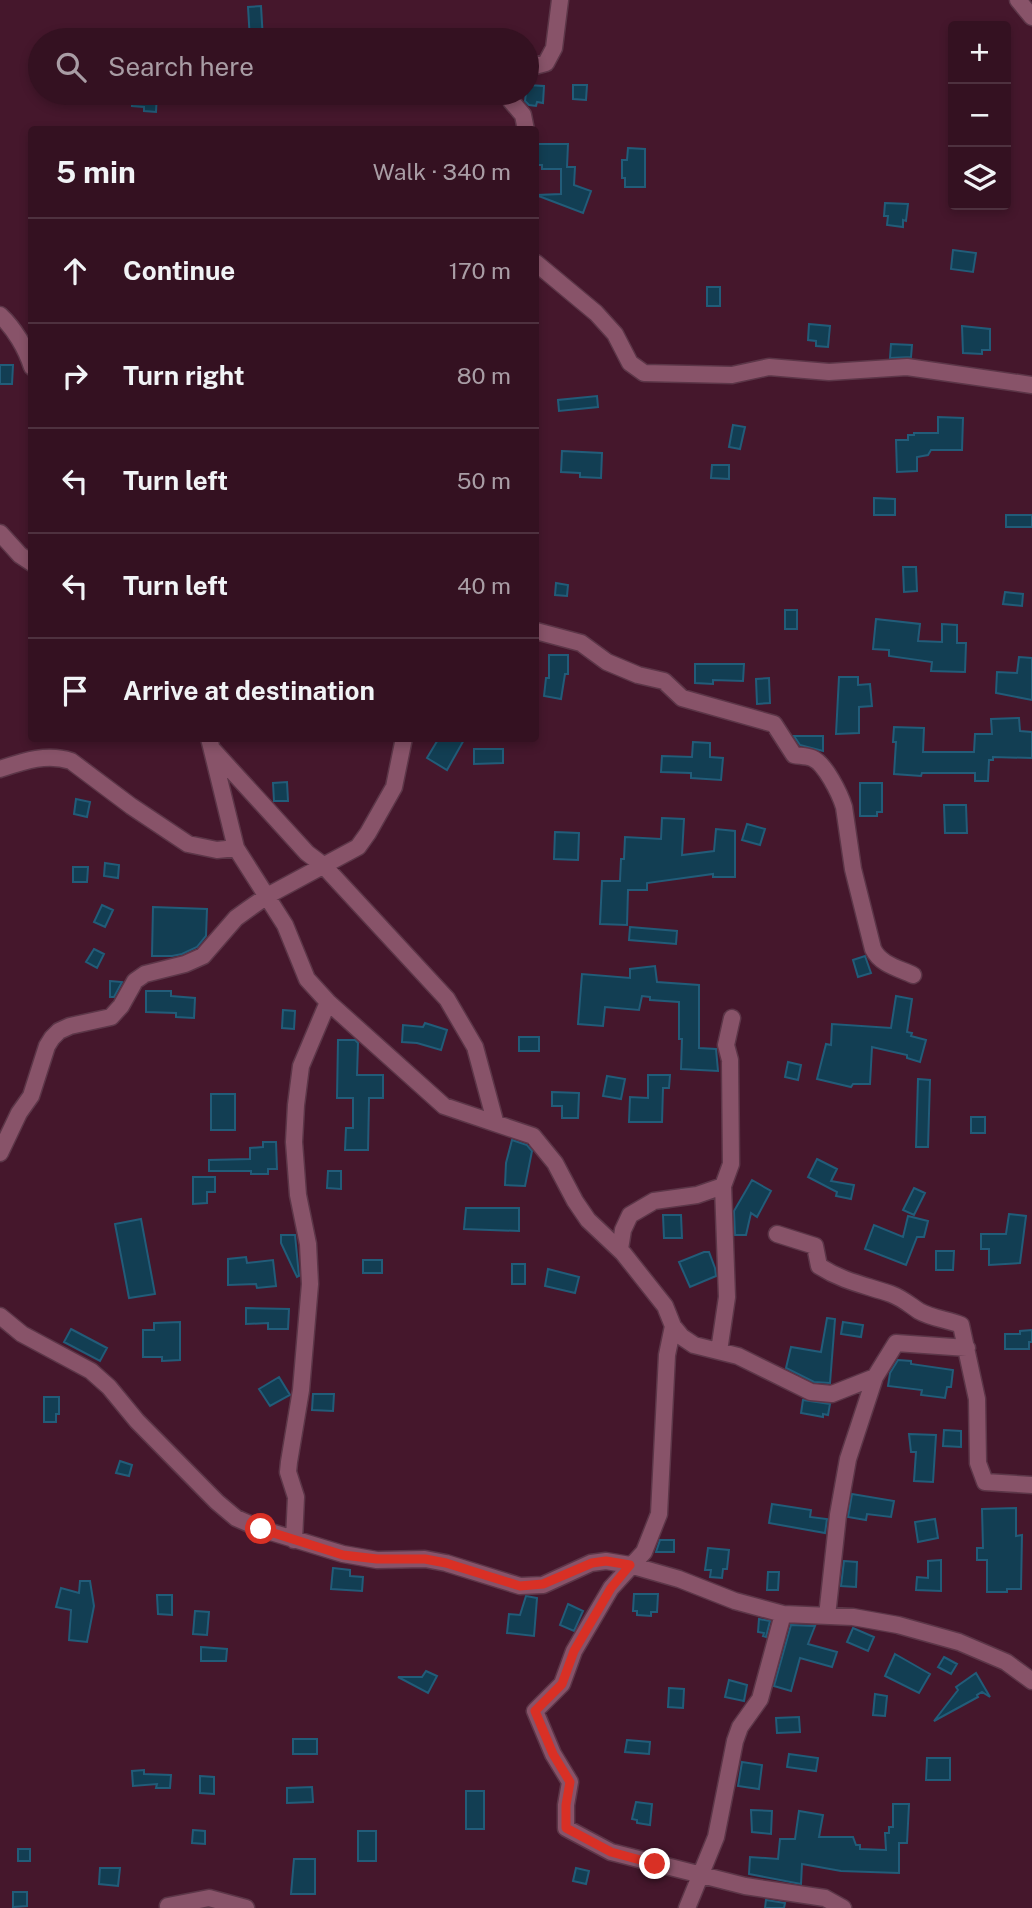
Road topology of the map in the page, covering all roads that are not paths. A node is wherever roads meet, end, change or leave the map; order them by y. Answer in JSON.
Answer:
{"nodes":[{"id":1,"x":560,"y":0,"type":"edge"},
{"id":2,"x":1018,"y":0,"type":"edge"},
{"id":3,"x":1032,"y":18,"type":"edge"},
{"id":4,"x":539,"y":65,"type":"edge"},
{"id":5,"x":514,"y":105,"type":"edge"},
{"id":6,"x":525,"y":126,"type":"edge"},
{"id":7,"x":539,"y":266,"type":"edge"},
{"id":8,"x":0,"y":315,"type":"edge"},
{"id":9,"x":28,"y":354,"type":"edge"},
{"id":10,"x":1032,"y":385,"type":"edge"},
{"id":11,"x":0,"y":533,"type":"edge"},
{"id":12,"x":28,"y":560,"type":"edge"},
{"id":13,"x":539,"y":632,"type":"edge"},
{"id":14,"x":403,"y":742,"type":"edge"},
{"id":15,"x":210,"y":743,"type":"edge"},
{"id":16,"x":0,"y":769,"type":"edge"},
{"id":17,"x":236,"y":848,"type":"junction"},
{"id":18,"x":323,"y":865,"type":"junction"},
{"id":19,"x":267,"y":896,"type":"junction"},
{"id":20,"x":913,"y":975,"type":"dead end"},
{"id":21,"x":328,"y":1002,"type":"junction"},
{"id":22,"x":732,"y":1018,"type":"dead end"},
{"id":23,"x":495,"y":1121,"type":"junction"},
{"id":24,"x":0,"y":1153,"type":"edge"},
{"id":25,"x":723,"y":1186,"type":"junction"},
{"id":26,"x":777,"y":1234,"type":"dead end"},
{"id":27,"x":620,"y":1250,"type":"junction"},
{"id":28,"x":0,"y":1316,"type":"edge"},
{"id":29,"x":673,"y":1326,"type":"junction"},
{"id":30,"x":968,"y":1348,"type":"junction"},
{"id":31,"x":719,"y":1351,"type":"junction"},
{"id":32,"x":875,"y":1377,"type":"junction"},
{"id":33,"x":1032,"y":1485,"type":"edge"},
{"id":34,"x":294,"y":1540,"type":"junction"},
{"id":35,"x":630,"y":1565,"type":"junction"},
{"id":36,"x":783,"y":1614,"type":"junction"},
{"id":37,"x":827,"y":1616,"type":"junction"},
{"id":38,"x":1032,"y":1681,"type":"edge"},
{"id":39,"x":700,"y":1876,"type":"junction"},
{"id":40,"x":169,"y":1908,"type":"edge"},
{"id":41,"x":247,"y":1908,"type":"edge"},
{"id":42,"x":687,"y":1908,"type":"edge"},
{"id":43,"x":843,"y":1908,"type":"edge"}],
"edges":[{"from":1,"to":4,"type":"street"},
{"from":2,"to":3,"type":"street"},
{"from":5,"to":6,"type":"street"},
{"from":7,"to":10,"type":"street"},
{"from":8,"to":9,"type":"street"},
{"from":11,"to":12,"type":"street"},
{"from":13,"to":20,"type":"street"},
{"from":14,"to":18,"type":"street"},
{"from":15,"to":17,"type":"street"},
{"from":15,"to":18,"type":"street"},
{"from":16,"to":17,"type":"street"},
{"from":17,"to":19,"type":"street"},
{"from":18,"to":19,"type":"street"},
{"from":18,"to":23,"type":"street"},
{"from":19,"to":21,"type":"street"},
{"from":19,"to":24,"type":"street"},
{"from":21,"to":23,"type":"street"},
{"from":21,"to":34,"type":"street"},
{"from":22,"to":25,"type":"street"},
{"from":23,"to":27,"type":"street"},
{"from":25,"to":27,"type":"street"},
{"from":25,"to":31,"type":"street"},
{"from":26,"to":30,"type":"street"},
{"from":27,"to":29,"type":"street"},
{"from":28,"to":34,"type":"street"},
{"from":29,"to":31,"type":"street"},
{"from":29,"to":35,"type":"street"},
{"from":30,"to":32,"type":"street"},
{"from":30,"to":33,"type":"street"},
{"from":31,"to":32,"type":"street"},
{"from":32,"to":37,"type":"street"},
{"from":34,"to":35,"type":"street"},
{"from":35,"to":36,"type":"street"},
{"from":35,"to":39,"type":"street"},
{"from":36,"to":37,"type":"street"},
{"from":36,"to":39,"type":"street"},
{"from":37,"to":38,"type":"street"},
{"from":39,"to":42,"type":"street"},
{"from":39,"to":43,"type":"street"},
{"from":40,"to":41,"type":"street"}]}
